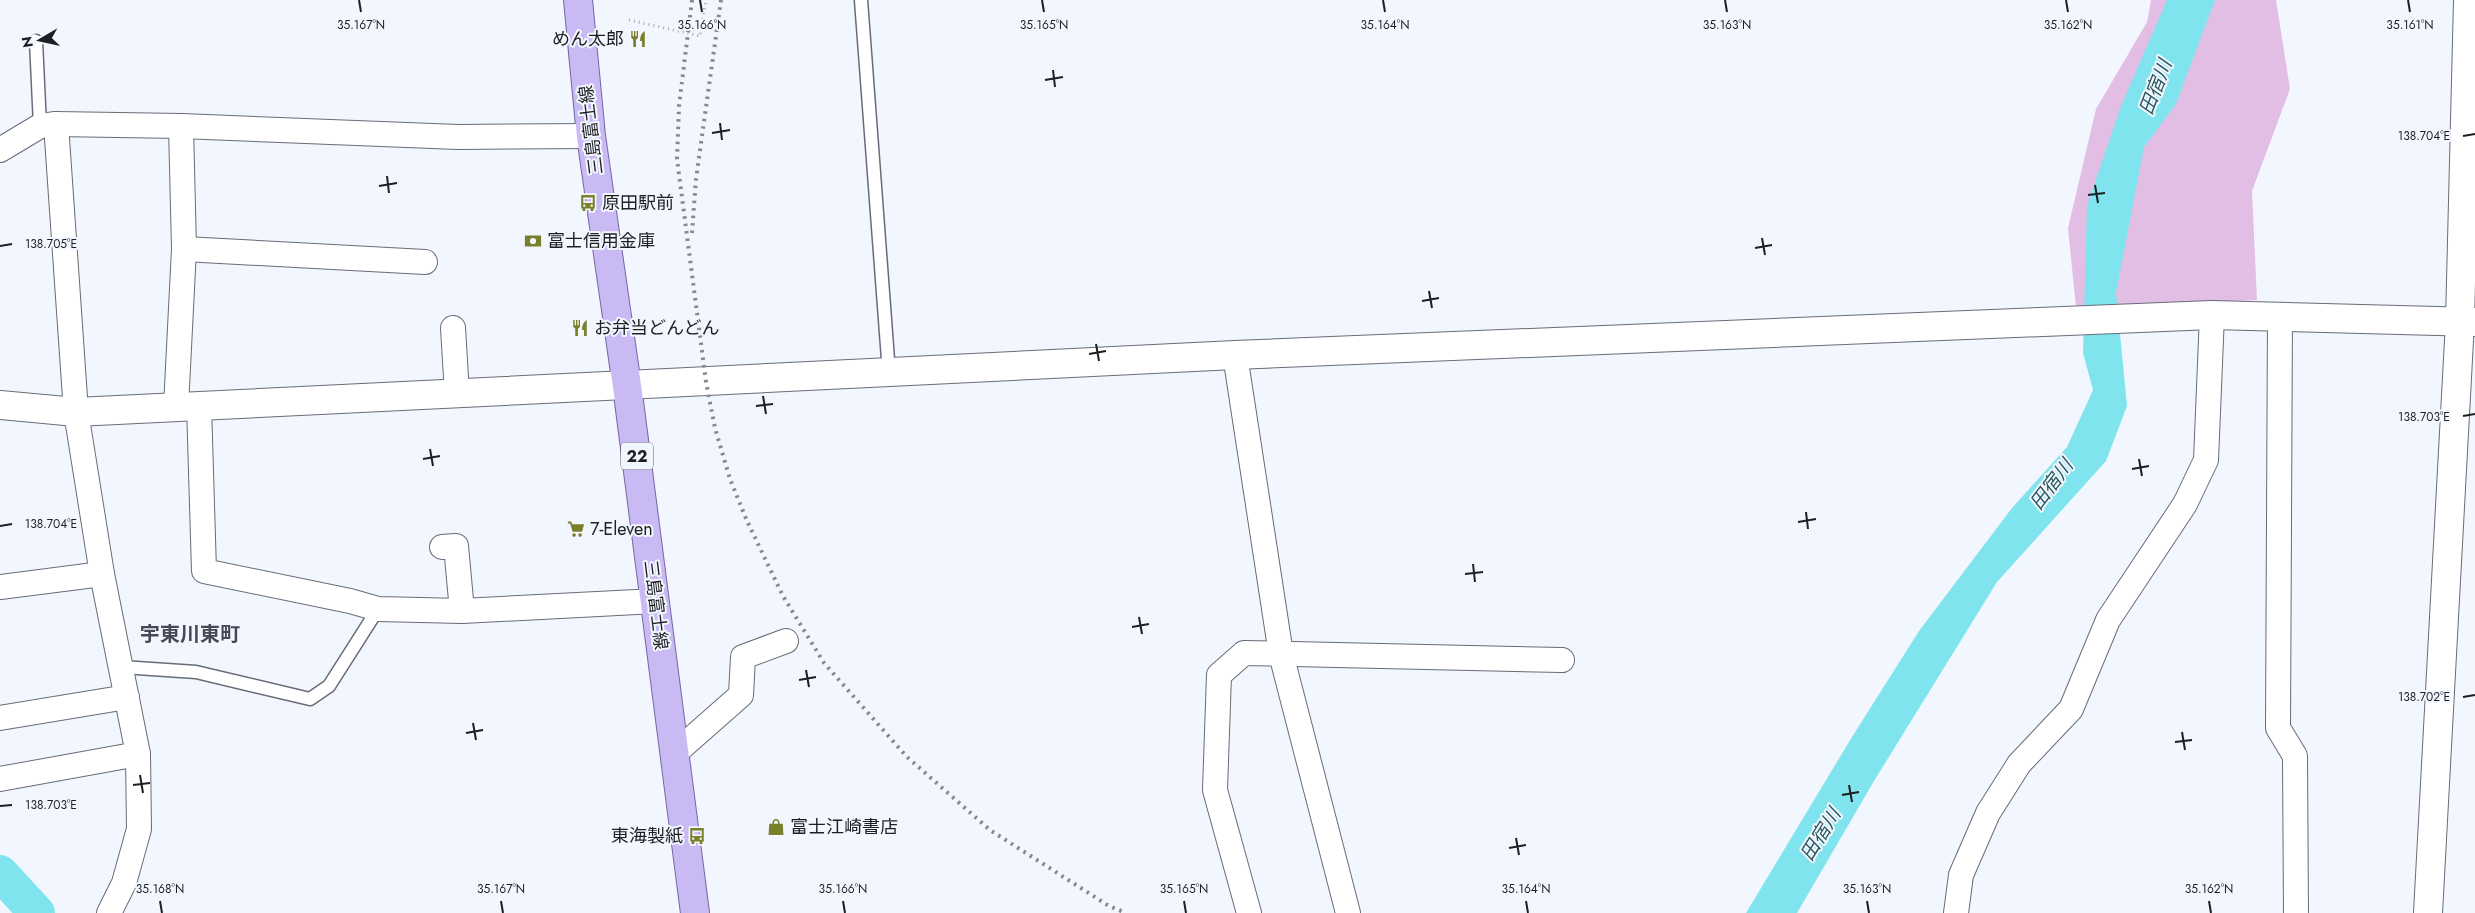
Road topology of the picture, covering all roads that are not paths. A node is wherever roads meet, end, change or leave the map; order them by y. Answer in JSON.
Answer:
{"nodes":[{"id":1,"x":578,"y":0,"type":"edge"},
{"id":2,"x":862,"y":0,"type":"edge"},
{"id":3,"x":2468,"y":0,"type":"edge"},
{"id":4,"x":36,"y":41,"type":"dead end"},
{"id":5,"x":48,"y":125,"type":"junction"},
{"id":6,"x":181,"y":126,"type":"junction"},
{"id":7,"x":591,"y":136,"type":"junction"},
{"id":8,"x":0,"y":150,"type":"edge"},
{"id":9,"x":184,"y":249,"type":"junction"},
{"id":10,"x":425,"y":262,"type":"dead end"},
{"id":11,"x":2212,"y":315,"type":"junction"},
{"id":12,"x":2280,"y":316,"type":"junction"},
{"id":13,"x":2467,"y":322,"type":"edge"},
{"id":14,"x":453,"y":328,"type":"dead end"},
{"id":15,"x":1235,"y":355,"type":"junction"},
{"id":16,"x":889,"y":373,"type":"junction"},
{"id":17,"x":628,"y":386,"type":"junction"},
{"id":18,"x":457,"y":394,"type":"junction"},
{"id":19,"x":0,"y":405,"type":"edge"},
{"id":20,"x":187,"y":406,"type":"junction"},
{"id":21,"x":76,"y":412,"type":"junction"},
{"id":22,"x":442,"y":547,"type":"dead end"},
{"id":23,"x":102,"y":574,"type":"junction"},
{"id":24,"x":0,"y":587,"type":"edge"},
{"id":25,"x":656,"y":600,"type":"junction"},
{"id":26,"x":378,"y":609,"type":"junction"},
{"id":27,"x":462,"y":611,"type":"junction"},
{"id":28,"x":786,"y":640,"type":"dead end"},
{"id":29,"x":1282,"y":654,"type":"junction"},
{"id":30,"x":1562,"y":660,"type":"dead end"},
{"id":31,"x":122,"y":667,"type":"junction"},
{"id":32,"x":127,"y":697,"type":"junction"},
{"id":33,"x":0,"y":718,"type":"edge"},
{"id":34,"x":138,"y":754,"type":"junction"},
{"id":35,"x":674,"y":754,"type":"junction"},
{"id":36,"x":0,"y":778,"type":"edge"},
{"id":37,"x":109,"y":913,"type":"edge"},
{"id":38,"x":695,"y":913,"type":"edge"},
{"id":39,"x":1249,"y":913,"type":"edge"},
{"id":40,"x":1348,"y":913,"type":"edge"},
{"id":41,"x":1956,"y":913,"type":"edge"},
{"id":42,"x":2296,"y":913,"type":"edge"},
{"id":43,"x":2428,"y":913,"type":"edge"}],
"edges":[{"from":1,"to":7,"type":"main road","name":"三島富士線","number":"22"},
{"from":2,"to":16,"type":"lane"},
{"from":3,"to":13,"type":"street"},
{"from":4,"to":5,"type":"lane"},
{"from":5,"to":6,"type":"street"},
{"from":5,"to":8,"type":"street"},
{"from":5,"to":21,"type":"street"},
{"from":6,"to":7,"type":"street"},
{"from":6,"to":9,"type":"street"},
{"from":7,"to":17,"type":"main road","name":"三島富士線","number":"22"},
{"from":9,"to":10,"type":"street"},
{"from":9,"to":20,"type":"street"},
{"from":11,"to":12,"type":"street"},
{"from":11,"to":15,"type":"street"},
{"from":11,"to":41,"type":"street"},
{"from":12,"to":13,"type":"street"},
{"from":12,"to":42,"type":"street"},
{"from":13,"to":43,"type":"street"},
{"from":14,"to":18,"type":"street"},
{"from":15,"to":16,"type":"street"},
{"from":15,"to":29,"type":"street"},
{"from":16,"to":17,"type":"street"},
{"from":17,"to":18,"type":"street"},
{"from":17,"to":25,"type":"main road","name":"三島富士線","number":"22"},
{"from":18,"to":20,"type":"street"},
{"from":19,"to":21,"type":"street"},
{"from":20,"to":21,"type":"street"},
{"from":20,"to":26,"type":"street"},
{"from":21,"to":23,"type":"street"},
{"from":22,"to":27,"type":"street"},
{"from":23,"to":24,"type":"street"},
{"from":23,"to":31,"type":"street"},
{"from":25,"to":27,"type":"street"},
{"from":25,"to":35,"type":"main road","name":"三島富士線","number":"22"},
{"from":26,"to":27,"type":"street"},
{"from":26,"to":31,"type":"lane"},
{"from":28,"to":35,"type":"street"},
{"from":29,"to":30,"type":"street"},
{"from":29,"to":39,"type":"street"},
{"from":29,"to":40,"type":"street"},
{"from":31,"to":32,"type":"street"},
{"from":32,"to":33,"type":"street"},
{"from":32,"to":34,"type":"street"},
{"from":34,"to":36,"type":"street"},
{"from":34,"to":37,"type":"street"},
{"from":35,"to":38,"type":"main road","name":"三島富士線","number":"22"}]}
